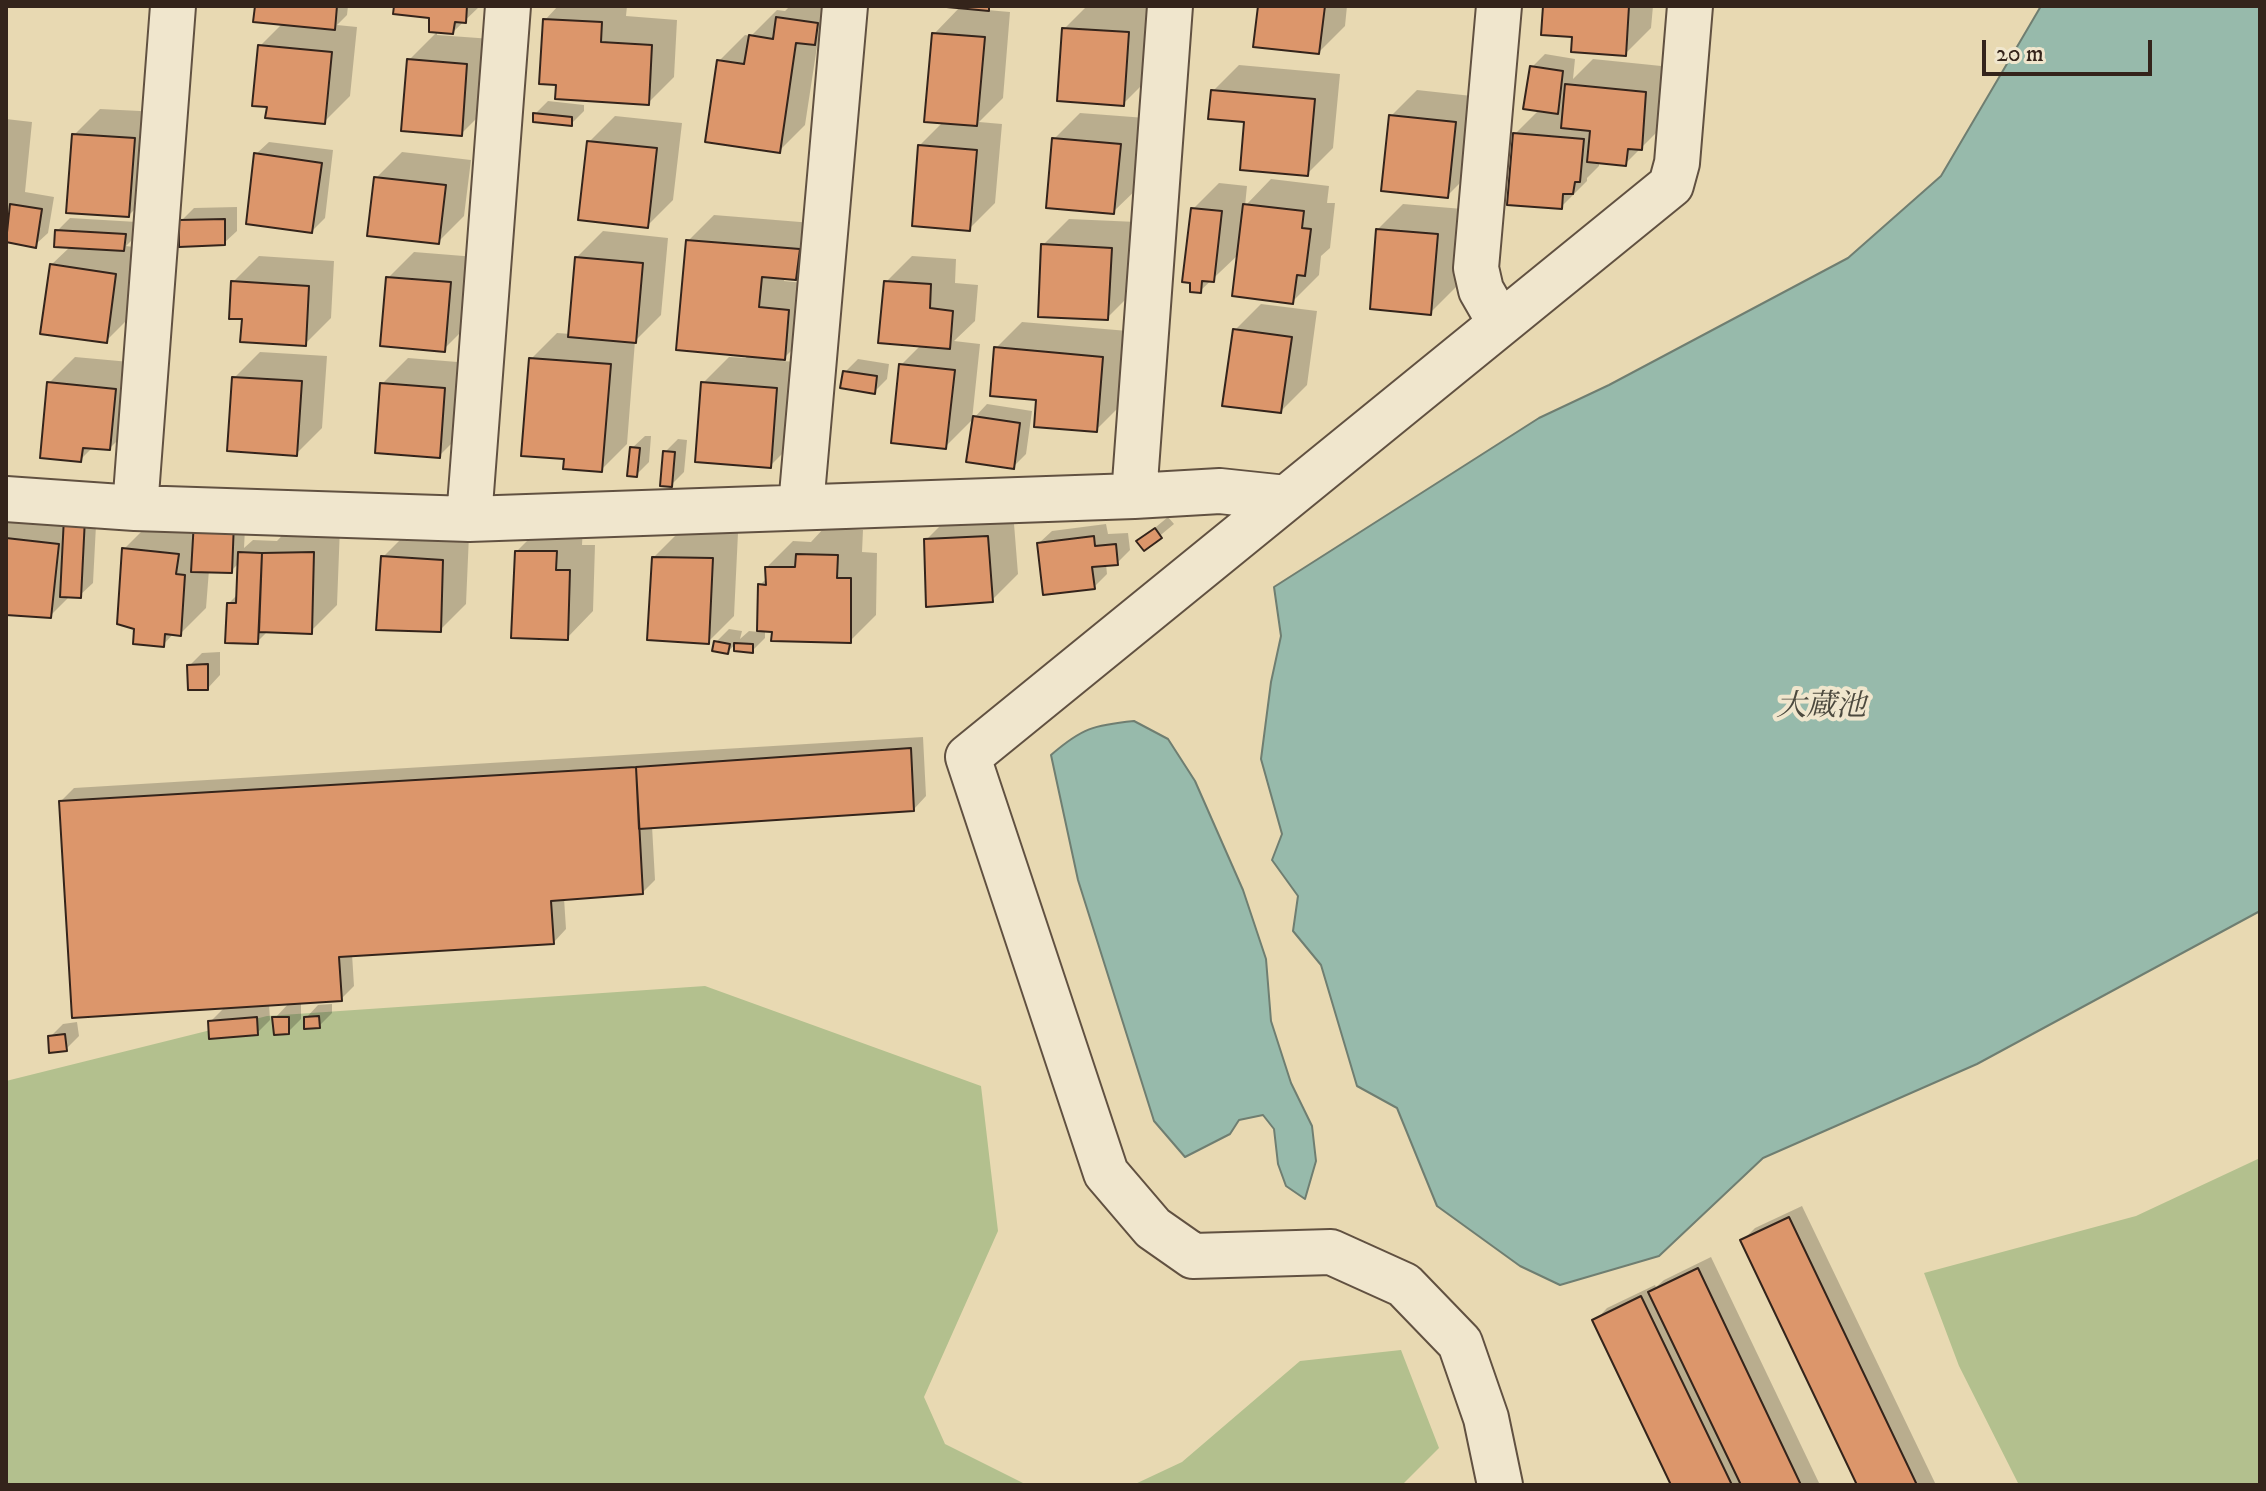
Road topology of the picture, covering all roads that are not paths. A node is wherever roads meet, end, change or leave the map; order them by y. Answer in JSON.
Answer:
{"nodes":[{"id":1,"x":173,"y":6,"type":"edge"},
{"id":2,"x":508,"y":6,"type":"edge"},
{"id":3,"x":845,"y":6,"type":"edge"},
{"id":4,"x":1170,"y":6,"type":"edge"},
{"id":5,"x":1499,"y":6,"type":"edge"},
{"id":6,"x":1690,"y":6,"type":"edge"},
{"id":7,"x":1500,"y":323,"type":"junction"},
{"id":8,"x":1134,"y":496,"type":"junction"},
{"id":9,"x":1286,"y":498,"type":"junction"},
{"id":10,"x":6,"y":499,"type":"edge"},
{"id":11,"x":801,"y":506,"type":"junction"},
{"id":12,"x":135,"y":508,"type":"junction"},
{"id":13,"x":469,"y":519,"type":"junction"},
{"id":14,"x":1500,"y":1485,"type":"edge"}],
"edges":[{"from":1,"to":12,"type":"street"},
{"from":2,"to":13,"type":"street"},
{"from":3,"to":11,"type":"street"},
{"from":4,"to":8,"type":"street"},
{"from":5,"to":7,"type":"street"},
{"from":6,"to":7,"type":"street"},
{"from":7,"to":9,"type":"street"},
{"from":8,"to":9,"type":"street"},
{"from":8,"to":11,"type":"street"},
{"from":9,"to":14,"type":"street"},
{"from":10,"to":12,"type":"street"},
{"from":11,"to":13,"type":"street"},
{"from":12,"to":13,"type":"street"}]}
